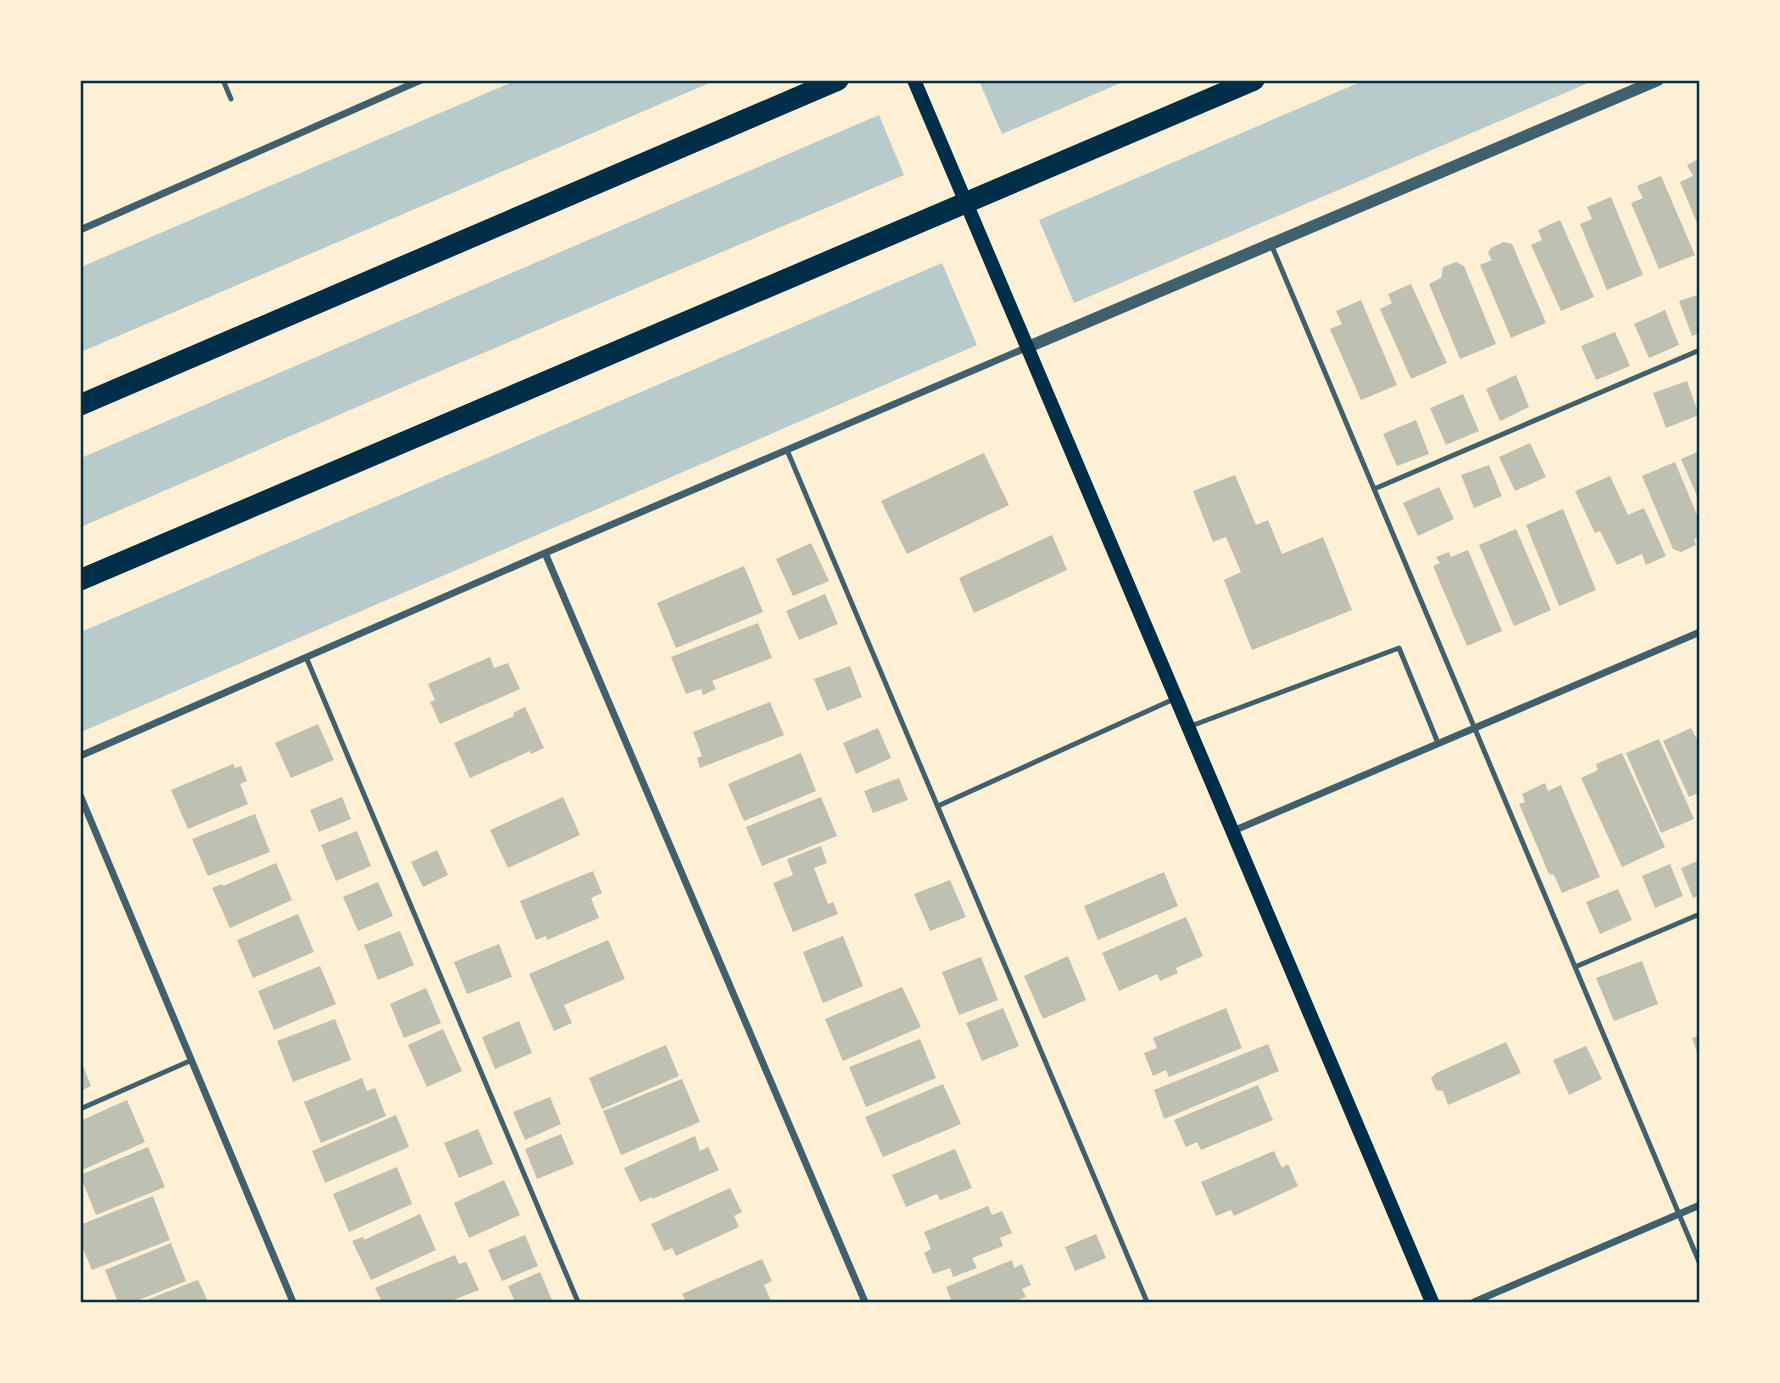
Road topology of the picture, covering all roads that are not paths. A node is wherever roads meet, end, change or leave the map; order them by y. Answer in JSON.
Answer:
{"nodes":[{"id":1,"x":223,"y":80,"type":"edge"},
{"id":2,"x":421,"y":80,"type":"edge"},
{"id":3,"x":838,"y":80,"type":"edge"},
{"id":4,"x":914,"y":80,"type":"edge"},
{"id":5,"x":1254,"y":80,"type":"edge"},
{"id":6,"x":1658,"y":80,"type":"edge"},
{"id":7,"x":231,"y":99,"type":"dead end"},
{"id":8,"x":80,"y":230,"type":"edge"},
{"id":9,"x":1271,"y":244,"type":"junction"},
{"id":10,"x":1028,"y":347,"type":"junction"},
{"id":11,"x":1699,"y":350,"type":"edge"},
{"id":12,"x":80,"y":405,"type":"edge"},
{"id":13,"x":787,"y":450,"type":"junction"},
{"id":14,"x":1374,"y":489,"type":"junction"},
{"id":15,"x":545,"y":553,"type":"junction"},
{"id":16,"x":80,"y":580,"type":"edge"},
{"id":17,"x":1699,"y":632,"type":"edge"},
{"id":18,"x":306,"y":657,"type":"junction"},
{"id":19,"x":1176,"y":698,"type":"junction"},
{"id":20,"x":1188,"y":727,"type":"junction"},
{"id":21,"x":1474,"y":728,"type":"junction"},
{"id":22,"x":1438,"y":743,"type":"junction"},
{"id":23,"x":80,"y":756,"type":"edge"},
{"id":24,"x":80,"y":795,"type":"edge"},
{"id":25,"x":938,"y":806,"type":"junction"},
{"id":26,"x":1233,"y":831,"type":"junction"},
{"id":27,"x":1699,"y":914,"type":"edge"},
{"id":28,"x":1575,"y":967,"type":"junction"},
{"id":29,"x":192,"y":1060,"type":"junction"},
{"id":30,"x":80,"y":1109,"type":"edge"},
{"id":31,"x":1699,"y":1205,"type":"edge"},
{"id":32,"x":1679,"y":1214,"type":"junction"},
{"id":33,"x":1699,"y":1264,"type":"edge"},
{"id":34,"x":293,"y":1303,"type":"edge"},
{"id":35,"x":578,"y":1303,"type":"edge"},
{"id":36,"x":865,"y":1303,"type":"edge"},
{"id":37,"x":1147,"y":1303,"type":"edge"},
{"id":38,"x":1432,"y":1303,"type":"edge"},
{"id":39,"x":1474,"y":1303,"type":"edge"}],
"edges":[{"from":1,"to":7,"type":"lane"},
{"from":2,"to":8,"type":"street"},
{"from":3,"to":12,"type":"highway"},
{"from":4,"to":10,"type":"main road"},
{"from":5,"to":16,"type":"highway"},
{"from":6,"to":9,"type":"street"},
{"from":9,"to":10,"type":"street"},
{"from":9,"to":14,"type":"lane"},
{"from":10,"to":13,"type":"street"},
{"from":10,"to":19,"type":"main road"},
{"from":11,"to":14,"type":"lane"},
{"from":13,"to":15,"type":"street"},
{"from":13,"to":25,"type":"lane"},
{"from":14,"to":21,"type":"lane"},
{"from":15,"to":18,"type":"street"},
{"from":15,"to":36,"type":"street"},
{"from":17,"to":21,"type":"street"},
{"from":18,"to":23,"type":"street"},
{"from":18,"to":35,"type":"lane"},
{"from":19,"to":20,"type":"main road"},
{"from":19,"to":25,"type":"lane"},
{"from":20,"to":22,"type":"lane"},
{"from":20,"to":26,"type":"main road"},
{"from":21,"to":22,"type":"street"},
{"from":21,"to":28,"type":"lane"},
{"from":22,"to":26,"type":"street"},
{"from":24,"to":29,"type":"street"},
{"from":25,"to":37,"type":"lane"},
{"from":26,"to":38,"type":"main road"},
{"from":27,"to":28,"type":"lane"},
{"from":28,"to":32,"type":"lane"},
{"from":29,"to":30,"type":"lane"},
{"from":29,"to":34,"type":"street"},
{"from":31,"to":32,"type":"street"},
{"from":32,"to":33,"type":"lane"},
{"from":32,"to":39,"type":"street"}]}
